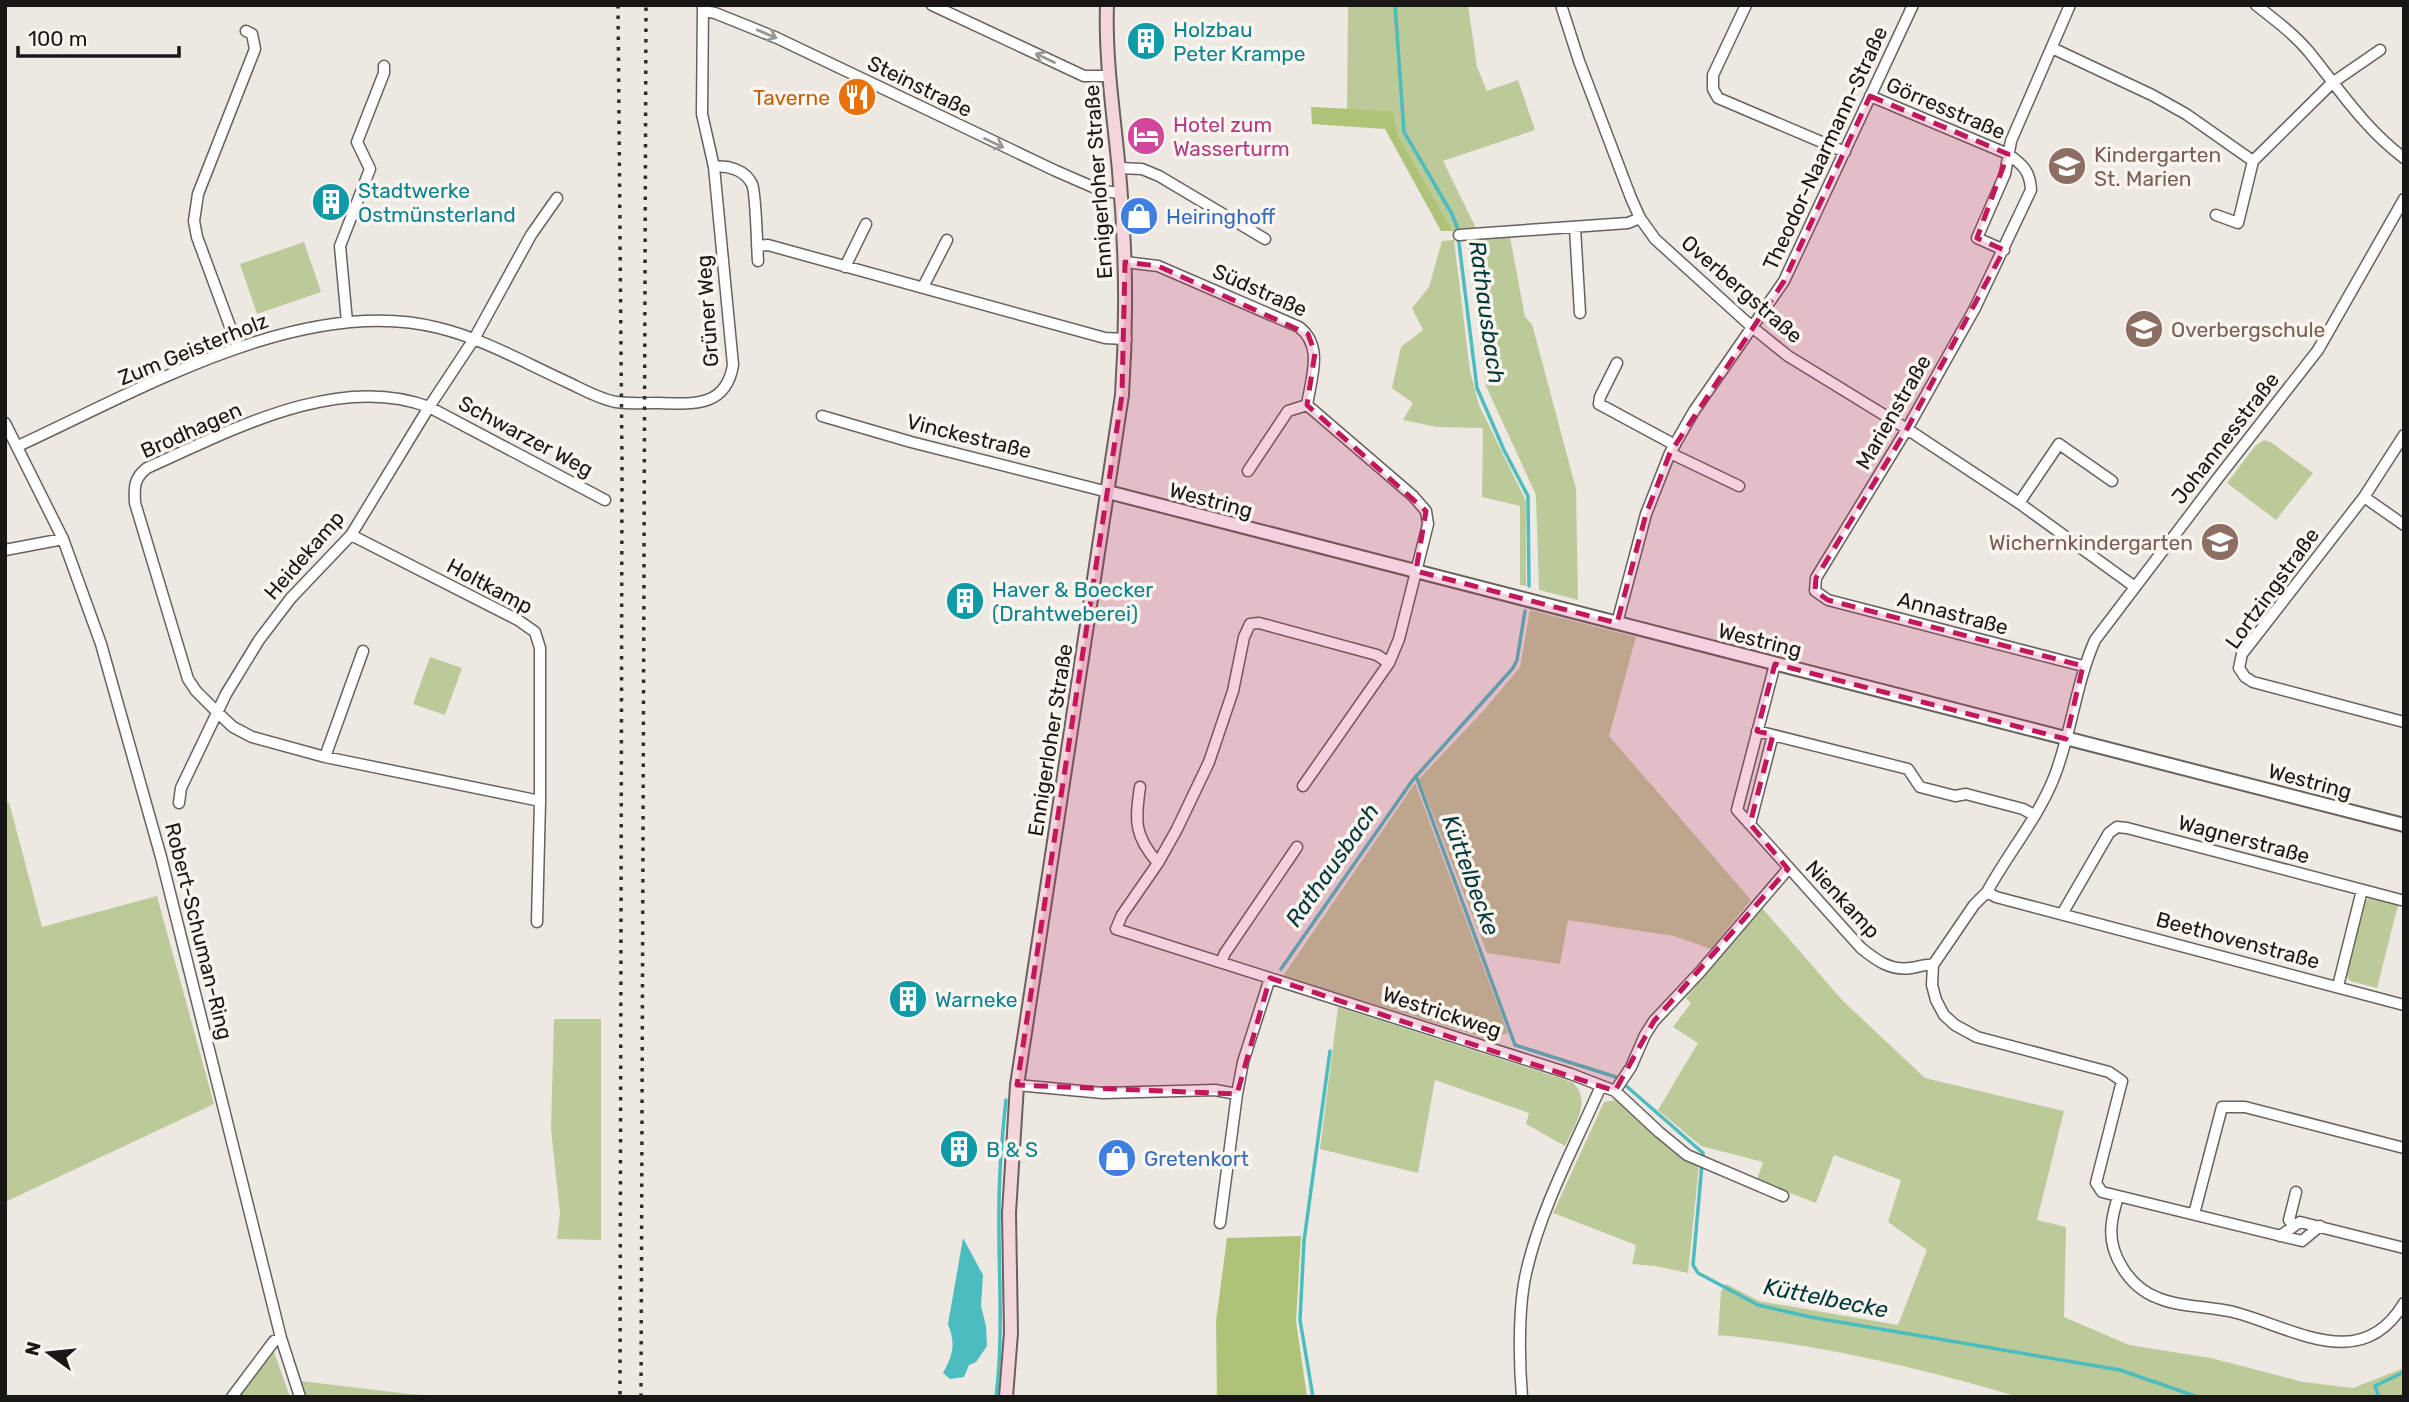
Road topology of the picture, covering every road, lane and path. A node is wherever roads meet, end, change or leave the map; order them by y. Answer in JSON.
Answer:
{"nodes":[{"id":1,"x":932,"y":5,"type":"edge"},
{"id":2,"x":1107,"y":5,"type":"edge"},
{"id":3,"x":1561,"y":5,"type":"edge"},
{"id":4,"x":1746,"y":5,"type":"edge"},
{"id":5,"x":1913,"y":5,"type":"edge"},
{"id":6,"x":2070,"y":5,"type":"edge"},
{"id":7,"x":2256,"y":5,"type":"edge"},
{"id":8,"x":703,"y":8,"type":"edge"},
{"id":9,"x":246,"y":31,"type":"dead end"},
{"id":10,"x":2052,"y":48,"type":"junction"},
{"id":11,"x":2380,"y":50,"type":"dead end"},
{"id":12,"x":384,"y":66,"type":"dead end"},
{"id":13,"x":1109,"y":76,"type":"junction"},
{"id":14,"x":2332,"y":83,"type":"junction"},
{"id":15,"x":1870,"y":96,"type":"junction"},
{"id":16,"x":1845,"y":152,"type":"junction"},
{"id":17,"x":2008,"y":154,"type":"junction"},
{"id":18,"x":2404,"y":158,"type":"edge"},
{"id":19,"x":2253,"y":160,"type":"junction"},
{"id":20,"x":714,"y":167,"type":"junction"},
{"id":21,"x":1119,"y":168,"type":"junction"},
{"id":22,"x":1121,"y":193,"type":"junction"},
{"id":23,"x":557,"y":198,"type":"dead end"},
{"id":24,"x":2404,"y":199,"type":"edge"},
{"id":25,"x":2216,"y":215,"type":"dead end"},
{"id":26,"x":1640,"y":218,"type":"junction"},
{"id":27,"x":866,"y":224,"type":"dead end"},
{"id":28,"x":1575,"y":228,"type":"junction"},
{"id":29,"x":1459,"y":235,"type":"dead end"},
{"id":30,"x":1265,"y":239,"type":"dead end"},
{"id":31,"x":947,"y":240,"type":"dead end"},
{"id":32,"x":757,"y":246,"type":"junction"},
{"id":33,"x":2004,"y":250,"type":"junction"},
{"id":34,"x":758,"y":261,"type":"dead end"},
{"id":35,"x":1125,"y":262,"type":"junction"},
{"id":36,"x":845,"y":267,"type":"junction"},
{"id":37,"x":923,"y":287,"type":"junction"},
{"id":38,"x":1580,"y":313,"type":"dead end"},
{"id":39,"x":347,"y":322,"type":"junction"},
{"id":40,"x":1752,"y":327,"type":"junction"},
{"id":41,"x":474,"y":339,"type":"junction"},
{"id":42,"x":1126,"y":339,"type":"junction"},
{"id":43,"x":238,"y":348,"type":"junction"},
{"id":44,"x":1617,"y":363,"type":"dead end"},
{"id":45,"x":1307,"y":405,"type":"junction"},
{"id":46,"x":429,"y":407,"type":"junction"},
{"id":47,"x":822,"y":416,"type":"dead end"},
{"id":48,"x":5,"y":423,"type":"edge"},
{"id":49,"x":1907,"y":429,"type":"junction"},
{"id":50,"x":2404,"y":435,"type":"edge"},
{"id":51,"x":18,"y":446,"type":"junction"},
{"id":52,"x":1672,"y":449,"type":"junction"},
{"id":53,"x":1248,"y":471,"type":"dead end"},
{"id":54,"x":2112,"y":481,"type":"dead end"},
{"id":55,"x":1738,"y":486,"type":"dead end"},
{"id":56,"x":1108,"y":492,"type":"junction"},
{"id":57,"x":2364,"y":497,"type":"junction"},
{"id":58,"x":605,"y":500,"type":"dead end"},
{"id":59,"x":2019,"y":503,"type":"junction"},
{"id":60,"x":2404,"y":524,"type":"edge"},
{"id":61,"x":351,"y":535,"type":"junction"},
{"id":62,"x":63,"y":539,"type":"junction"},
{"id":63,"x":5,"y":550,"type":"edge"},
{"id":64,"x":1416,"y":571,"type":"junction"},
{"id":65,"x":2135,"y":587,"type":"junction"},
{"id":66,"x":1815,"y":591,"type":"joint"},
{"id":67,"x":1617,"y":623,"type":"junction"},
{"id":68,"x":363,"y":651,"type":"dead end"},
{"id":69,"x":1389,"y":663,"type":"junction"},
{"id":70,"x":1775,"y":664,"type":"junction"},
{"id":71,"x":2083,"y":666,"type":"junction"},
{"id":72,"x":218,"y":713,"type":"junction"},
{"id":73,"x":2404,"y":722,"type":"edge"},
{"id":74,"x":1757,"y":731,"type":"junction"},
{"id":75,"x":1773,"y":735,"type":"junction"},
{"id":76,"x":2066,"y":739,"type":"junction"},
{"id":77,"x":325,"y":757,"type":"junction"},
{"id":78,"x":1303,"y":786,"type":"dead end"},
{"id":79,"x":1140,"y":787,"type":"dead end"},
{"id":80,"x":540,"y":801,"type":"junction"},
{"id":81,"x":179,"y":803,"type":"dead end"},
{"id":82,"x":2034,"y":815,"type":"junction"},
{"id":83,"x":1750,"y":824,"type":"junction"},
{"id":84,"x":2404,"y":825,"type":"edge"},
{"id":85,"x":1297,"y":847,"type":"dead end"},
{"id":86,"x":1158,"y":863,"type":"junction"},
{"id":87,"x":1788,"y":869,"type":"junction"},
{"id":88,"x":2362,"y":890,"type":"junction"},
{"id":89,"x":1987,"y":892,"type":"junction"},
{"id":90,"x":2401,"y":900,"type":"dead end"},
{"id":91,"x":2062,"y":914,"type":"junction"},
{"id":92,"x":537,"y":922,"type":"dead end"},
{"id":93,"x":1221,"y":962,"type":"junction"},
{"id":94,"x":1933,"y":965,"type":"junction"},
{"id":95,"x":1270,"y":978,"type":"junction"},
{"id":96,"x":2338,"y":986,"type":"junction"},
{"id":97,"x":2404,"y":1005,"type":"edge"},
{"id":98,"x":1017,"y":1086,"type":"junction"},
{"id":99,"x":1601,"y":1086,"type":"junction"},
{"id":100,"x":1615,"y":1091,"type":"junction"},
{"id":101,"x":1237,"y":1094,"type":"junction"},
{"id":102,"x":2404,"y":1149,"type":"edge"},
{"id":103,"x":2296,"y":1192,"type":"dead end"},
{"id":104,"x":1783,"y":1196,"type":"dead end"},
{"id":105,"x":2118,"y":1196,"type":"junction"},
{"id":106,"x":2194,"y":1214,"type":"junction"},
{"id":107,"x":1220,"y":1223,"type":"dead end"},
{"id":108,"x":2294,"y":1226,"type":"junction"},
{"id":109,"x":2320,"y":1226,"type":"junction"},
{"id":110,"x":2280,"y":1236,"type":"junction"},
{"id":111,"x":2404,"y":1248,"type":"edge"},
{"id":112,"x":2404,"y":1303,"type":"edge"},
{"id":113,"x":281,"y":1338,"type":"junction"},
{"id":114,"x":232,"y":1397,"type":"edge"},
{"id":115,"x":300,"y":1397,"type":"edge"},
{"id":116,"x":1006,"y":1397,"type":"edge"},
{"id":117,"x":1522,"y":1397,"type":"edge"}],
"edges":[{"from":13,"to":1,"type":"street","one_way":true},
{"from":2,"to":13,"type":"main road","name":"Ennigerloher Straße"},
{"from":3,"to":26,"type":"street","name":"Overbergstraße"},
{"from":4,"to":16,"type":"street"},
{"from":5,"to":15,"type":"street","name":"Theodor-Naarmann-Straße"},
{"from":6,"to":10,"type":"street"},
{"from":7,"to":14,"type":"street"},
{"from":8,"to":20,"type":"street","name":"Grüner Weg"},
{"from":8,"to":22,"type":"street","name":"Steinstraße","one_way":true},
{"from":9,"to":43,"type":"street"},
{"from":10,"to":17,"type":"street"},
{"from":10,"to":19,"type":"street"},
{"from":11,"to":14,"type":"street"},
{"from":12,"to":39,"type":"street"},
{"from":13,"to":21,"type":"main road","name":"Ennigerloher Straße"},
{"from":14,"to":18,"type":"street"},
{"from":14,"to":19,"type":"street"},
{"from":15,"to":16,"type":"street","name":"Theodor-Naarmann-Straße"},
{"from":15,"to":17,"type":"street","name":"Görresstraße"},
{"from":16,"to":40,"type":"street","name":"Theodor-Naarmann-Straße"},
{"from":17,"to":33,"type":"street","name":"Marienstraße"},
{"from":17,"to":33,"type":"street"},
{"from":19,"to":25,"type":"street"},
{"from":20,"to":32,"type":"street"},
{"from":20,"to":41,"type":"street","name":"Grüner Weg"},
{"from":21,"to":22,"type":"main road","name":"Ennigerloher Straße"},
{"from":21,"to":30,"type":"street"},
{"from":22,"to":35,"type":"main road","name":"Ennigerloher Straße"},
{"from":23,"to":41,"type":"street","name":"Heidekamp"},
{"from":24,"to":65,"type":"street","name":"Johannesstraße"},
{"from":26,"to":28,"type":"street"},
{"from":26,"to":40,"type":"street","name":"Overbergstraße"},
{"from":27,"to":36,"type":"street"},
{"from":28,"to":29,"type":"street"},
{"from":28,"to":38,"type":"street"},
{"from":31,"to":37,"type":"street"},
{"from":32,"to":34,"type":"street"},
{"from":32,"to":36,"type":"street"},
{"from":33,"to":49,"type":"street","name":"Marienstraße"},
{"from":35,"to":42,"type":"main road","name":"Ennigerloher Straße"},
{"from":35,"to":45,"type":"street","name":"Südstraße"},
{"from":36,"to":37,"type":"street"},
{"from":37,"to":42,"type":"street"},
{"from":39,"to":41,"type":"street","name":"Zum Geisterholz"},
{"from":39,"to":43,"type":"street","name":"Zum Geisterholz"},
{"from":40,"to":49,"type":"street","name":"Overbergstraße"},
{"from":40,"to":52,"type":"street","name":"Theodor-Naarmann-Straße"},
{"from":41,"to":46,"type":"street","name":"Heidekamp"},
{"from":42,"to":56,"type":"main road","name":"Ennigerloher Straße"},
{"from":43,"to":51,"type":"street","name":"Zum Geisterholz"},
{"from":44,"to":52,"type":"street"},
{"from":45,"to":53,"type":"street"},
{"from":45,"to":64,"type":"street"},
{"from":46,"to":58,"type":"street","name":"Schwarzer Weg"},
{"from":46,"to":61,"type":"street","name":"Heidekamp"},
{"from":46,"to":72,"type":"street","name":"Brodhagen"},
{"from":47,"to":56,"type":"street","name":"Vinckestraße"},
{"from":48,"to":51,"type":"street","name":"Robert-Schuman-Ring"},
{"from":49,"to":59,"type":"street","name":"Overbergstraße"},
{"from":49,"to":66,"type":"street","name":"Marienstraße"},
{"from":50,"to":57,"type":"street"},
{"from":51,"to":62,"type":"street","name":"Robert-Schuman-Ring"},
{"from":52,"to":55,"type":"street"},
{"from":52,"to":67,"type":"street","name":"Theodor-Naarmann-Straße"},
{"from":54,"to":59,"type":"street"},
{"from":56,"to":64,"type":"street","name":"Westring"},
{"from":56,"to":98,"type":"main road","name":"Ennigerloher Straße"},
{"from":57,"to":60,"type":"street"},
{"from":57,"to":73,"type":"street","name":"Lortzingstraße"},
{"from":59,"to":65,"type":"street","name":"Overbergstraße"},
{"from":61,"to":72,"type":"street","name":"Heidekamp"},
{"from":61,"to":80,"type":"street","name":"Holtkamp"},
{"from":62,"to":63,"type":"street"},
{"from":62,"to":113,"type":"street","name":"Robert-Schuman-Ring"},
{"from":64,"to":67,"type":"street","name":"Westring"},
{"from":64,"to":69,"type":"street"},
{"from":65,"to":71,"type":"street","name":"Johannesstraße"},
{"from":66,"to":71,"type":"street","name":"Annastraße"},
{"from":67,"to":70,"type":"street","name":"Westring"},
{"from":68,"to":77,"type":"street"},
{"from":69,"to":78,"type":"street"},
{"from":69,"to":86,"type":"street"},
{"from":70,"to":74,"type":"street","name":"Nienkamp"},
{"from":70,"to":76,"type":"street","name":"Westring"},
{"from":71,"to":76,"type":"street","name":"Johannesstraße"},
{"from":72,"to":77,"type":"street"},
{"from":72,"to":81,"type":"street","name":"Heidekamp"},
{"from":74,"to":75,"type":"street"},
{"from":74,"to":83,"type":"street","name":"Nienkamp"},
{"from":75,"to":82,"type":"street"},
{"from":75,"to":83,"type":"street"},
{"from":76,"to":82,"type":"street","name":"Johannesstraße"},
{"from":76,"to":84,"type":"street","name":"Westring"},
{"from":77,"to":80,"type":"street"},
{"from":79,"to":86,"type":"street"},
{"from":80,"to":92,"type":"street","name":"Holtkamp"},
{"from":82,"to":89,"type":"street","name":"Johannesstraße"},
{"from":83,"to":87,"type":"street","name":"Nienkamp"},
{"from":85,"to":93,"type":"street"},
{"from":86,"to":93,"type":"street","name":"Westrickweg"},
{"from":87,"to":94,"type":"street","name":"Nienkamp"},
{"from":87,"to":100,"type":"street"},
{"from":88,"to":90,"type":"street","name":"Wagnerstraße"},
{"from":88,"to":91,"type":"street","name":"Wagnerstraße"},
{"from":88,"to":96,"type":"street"},
{"from":89,"to":91,"type":"street","name":"Beethovenstraße"},
{"from":89,"to":94,"type":"street","name":"Johannesstraße"},
{"from":91,"to":96,"type":"street","name":"Beethovenstraße"},
{"from":93,"to":95,"type":"street","name":"Westrickweg"},
{"from":94,"to":105,"type":"street"},
{"from":95,"to":99,"type":"street","name":"Westrickweg"},
{"from":95,"to":101,"type":"street"},
{"from":96,"to":97,"type":"street","name":"Beethovenstraße"},
{"from":98,"to":101,"type":"street"},
{"from":98,"to":116,"type":"main road","name":"Ennigerloher Straße"},
{"from":99,"to":100,"type":"street","name":"Westrickweg"},
{"from":99,"to":117,"type":"street"},
{"from":100,"to":104,"type":"street","name":"Westrickweg"},
{"from":101,"to":107,"type":"street"},
{"from":102,"to":106,"type":"street"},
{"from":103,"to":108,"type":"street"},
{"from":105,"to":106,"type":"street"},
{"from":105,"to":112,"type":"street"},
{"from":106,"to":110,"type":"street"},
{"from":108,"to":109,"type":"street"},
{"from":108,"to":110,"type":"street"},
{"from":109,"to":110,"type":"street"},
{"from":109,"to":111,"type":"street"},
{"from":113,"to":114,"type":"street"},
{"from":113,"to":115,"type":"street","name":"Robert-Schuman-Ring"}]}
